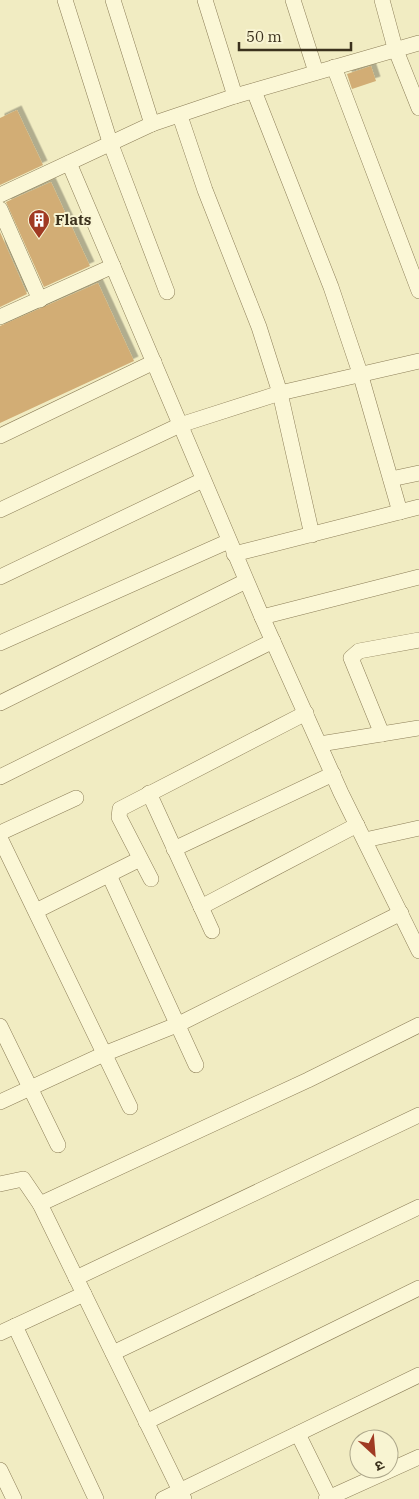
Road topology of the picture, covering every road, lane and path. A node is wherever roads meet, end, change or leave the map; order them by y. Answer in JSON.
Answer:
{"nodes":[{"id":1,"x":65,"y":0,"type":"edge"},
{"id":2,"x":113,"y":0,"type":"edge"},
{"id":3,"x":205,"y":0,"type":"edge"},
{"id":4,"x":293,"y":0,"type":"edge"},
{"id":5,"x":382,"y":0,"type":"edge"},
{"id":6,"x":419,"y":43,"type":"edge"},
{"id":7,"x":395,"y":48,"type":"junction"},
{"id":8,"x":334,"y":67,"type":"junction"},
{"id":9,"x":316,"y":72,"type":"junction"},
{"id":10,"x":254,"y":91,"type":"junction"},
{"id":11,"x":234,"y":96,"type":"junction"},
{"id":12,"x":419,"y":108,"type":"edge"},
{"id":13,"x":180,"y":116,"type":"junction"},
{"id":14,"x":152,"y":124,"type":"junction"},
{"id":15,"x":110,"y":142,"type":"junction"},
{"id":16,"x":69,"y":163,"type":"junction"},
{"id":17,"x":0,"y":195,"type":"edge"},
{"id":18,"x":0,"y":209,"type":"edge"},
{"id":19,"x":113,"y":266,"type":"junction"},
{"id":20,"x":419,"y":291,"type":"edge"},
{"id":21,"x":167,"y":292,"type":"dead end"},
{"id":22,"x":40,"y":300,"type":"junction"},
{"id":23,"x":0,"y":317,"type":"edge"},
{"id":24,"x":419,"y":361,"type":"edge"},
{"id":25,"x":154,"y":362,"type":"junction"},
{"id":26,"x":360,"y":373,"type":"junction"},
{"id":27,"x":280,"y":393,"type":"junction"},
{"id":28,"x":180,"y":425,"type":"junction"},
{"id":29,"x":0,"y":436,"type":"edge"},
{"id":30,"x":419,"y":473,"type":"edge"},
{"id":31,"x":391,"y":479,"type":"junction"},
{"id":32,"x":203,"y":480,"type":"junction"},
{"id":33,"x":419,"y":507,"type":"edge"},
{"id":34,"x":0,"y":510,"type":"edge"},
{"id":35,"x":400,"y":512,"type":"junction"},
{"id":36,"x":312,"y":535,"type":"junction"},
{"id":37,"x":232,"y":548,"type":"junction"},
{"id":38,"x":0,"y":576,"type":"edge"},
{"id":39,"x":419,"y":577,"type":"edge"},
{"id":40,"x":246,"y":581,"type":"junction"},
{"id":41,"x":262,"y":616,"type":"junction"},
{"id":42,"x":419,"y":640,"type":"edge"},
{"id":43,"x":273,"y":641,"type":"junction"},
{"id":44,"x":0,"y":643,"type":"edge"},
{"id":45,"x":0,"y":704,"type":"edge"},
{"id":46,"x":306,"y":713,"type":"junction"},
{"id":47,"x":419,"y":728,"type":"edge"},
{"id":48,"x":382,"y":734,"type":"junction"},
{"id":49,"x":320,"y":744,"type":"junction"},
{"id":50,"x":333,"y":774,"type":"junction"},
{"id":51,"x":0,"y":777,"type":"edge"},
{"id":52,"x":149,"y":793,"type":"junction"},
{"id":53,"x":76,"y":798,"type":"dead end"},
{"id":54,"x":357,"y":825,"type":"junction"},
{"id":55,"x":419,"y":828,"type":"edge"},
{"id":56,"x":0,"y":833,"type":"edge"},
{"id":57,"x":0,"y":838,"type":"edge"},
{"id":58,"x":364,"y":840,"type":"junction"},
{"id":59,"x":174,"y":849,"type":"junction"},
{"id":60,"x":140,"y":859,"type":"junction"},
{"id":61,"x":109,"y":875,"type":"junction"},
{"id":62,"x":151,"y":880,"type":"dead end"},
{"id":63,"x":201,"y":907,"type":"junction"},
{"id":64,"x":36,"y":912,"type":"junction"},
{"id":65,"x":401,"y":913,"type":"junction"},
{"id":66,"x":212,"y":931,"type":"dead end"},
{"id":67,"x":419,"y":951,"type":"edge"},
{"id":68,"x":179,"y":1024,"type":"junction"},
{"id":69,"x":419,"y":1025,"type":"edge"},
{"id":70,"x":0,"y":1026,"type":"edge"},
{"id":71,"x":104,"y":1054,"type":"junction"},
{"id":72,"x":196,"y":1066,"type":"dead end"},
{"id":73,"x":30,"y":1088,"type":"junction"},
{"id":74,"x":0,"y":1102,"type":"edge"},
{"id":75,"x":130,"y":1107,"type":"dead end"},
{"id":76,"x":419,"y":1115,"type":"edge"},
{"id":77,"x":58,"y":1145,"type":"dead end"},
{"id":78,"x":0,"y":1184,"type":"edge"},
{"id":79,"x":40,"y":1204,"type":"junction"},
{"id":80,"x":419,"y":1207,"type":"edge"},
{"id":81,"x":76,"y":1278,"type":"junction"},
{"id":82,"x":419,"y":1288,"type":"edge"},
{"id":83,"x":84,"y":1294,"type":"junction"},
{"id":84,"x":14,"y":1326,"type":"junction"},
{"id":85,"x":0,"y":1333,"type":"edge"},
{"id":86,"x":113,"y":1354,"type":"junction"},
{"id":87,"x":419,"y":1375,"type":"edge"},
{"id":88,"x":146,"y":1422,"type":"junction"},
{"id":89,"x":298,"y":1434,"type":"junction"},
{"id":90,"x":419,"y":1457,"type":"edge"},
{"id":91,"x":0,"y":1470,"type":"edge"},
{"id":92,"x":182,"y":1495,"type":"edge"},
{"id":93,"x":14,"y":1499,"type":"edge"},
{"id":94,"x":96,"y":1499,"type":"edge"},
{"id":95,"x":162,"y":1499,"type":"edge"},
{"id":96,"x":329,"y":1499,"type":"edge"}],
"edges":[{"from":1,"to":15,"type":"street"},
{"from":2,"to":14,"type":"street"},
{"from":3,"to":11,"type":"street"},
{"from":4,"to":9,"type":"street"},
{"from":5,"to":7,"type":"street"},
{"from":6,"to":7,"type":"street"},
{"from":7,"to":8,"type":"street"},
{"from":7,"to":12,"type":"street"},
{"from":8,"to":9,"type":"street"},
{"from":8,"to":20,"type":"street"},
{"from":9,"to":10,"type":"street"},
{"from":10,"to":11,"type":"street"},
{"from":10,"to":26,"type":"street"},
{"from":11,"to":13,"type":"street"},
{"from":13,"to":14,"type":"street"},
{"from":13,"to":27,"type":"street"},
{"from":14,"to":15,"type":"street"},
{"from":15,"to":16,"type":"street"},
{"from":15,"to":21,"type":"street"},
{"from":16,"to":17,"type":"street"},
{"from":16,"to":19,"type":"street"},
{"from":18,"to":22,"type":"street"},
{"from":19,"to":22,"type":"street"},
{"from":19,"to":25,"type":"street"},
{"from":22,"to":23,"type":"street"},
{"from":24,"to":26,"type":"street"},
{"from":25,"to":28,"type":"street"},
{"from":25,"to":29,"type":"street"},
{"from":26,"to":27,"type":"street"},
{"from":26,"to":31,"type":"street"},
{"from":27,"to":28,"type":"street"},
{"from":27,"to":36,"type":"street"},
{"from":28,"to":32,"type":"street"},
{"from":28,"to":34,"type":"street"},
{"from":30,"to":31,"type":"street"},
{"from":31,"to":35,"type":"street"},
{"from":32,"to":37,"type":"street"},
{"from":32,"to":38,"type":"street"},
{"from":33,"to":35,"type":"street"},
{"from":35,"to":36,"type":"street"},
{"from":36,"to":37,"type":"street"},
{"from":37,"to":40,"type":"street"},
{"from":37,"to":44,"type":"street"},
{"from":39,"to":41,"type":"street"},
{"from":40,"to":41,"type":"street"},
{"from":40,"to":45,"type":"street"},
{"from":41,"to":43,"type":"street"},
{"from":42,"to":48,"type":"street"},
{"from":43,"to":46,"type":"street"},
{"from":43,"to":51,"type":"street"},
{"from":46,"to":49,"type":"street"},
{"from":46,"to":52,"type":"street"},
{"from":47,"to":48,"type":"street"},
{"from":48,"to":49,"type":"street"},
{"from":49,"to":50,"type":"street"},
{"from":50,"to":54,"type":"street"},
{"from":50,"to":59,"type":"street"},
{"from":52,"to":59,"type":"street"},
{"from":52,"to":60,"type":"street"},
{"from":53,"to":56,"type":"street"},
{"from":54,"to":58,"type":"street"},
{"from":54,"to":63,"type":"street"},
{"from":55,"to":58,"type":"street"},
{"from":57,"to":64,"type":"street"},
{"from":58,"to":65,"type":"street"},
{"from":59,"to":63,"type":"street"},
{"from":60,"to":61,"type":"street"},
{"from":60,"to":62,"type":"street"},
{"from":61,"to":64,"type":"street"},
{"from":61,"to":68,"type":"street"},
{"from":63,"to":66,"type":"street"},
{"from":64,"to":71,"type":"street"},
{"from":65,"to":67,"type":"street"},
{"from":65,"to":68,"type":"street"},
{"from":68,"to":71,"type":"street"},
{"from":68,"to":72,"type":"street"},
{"from":69,"to":79,"type":"street"},
{"from":70,"to":73,"type":"street"},
{"from":71,"to":73,"type":"street"},
{"from":71,"to":75,"type":"street"},
{"from":73,"to":74,"type":"street"},
{"from":73,"to":77,"type":"street"},
{"from":76,"to":81,"type":"street"},
{"from":78,"to":79,"type":"street"},
{"from":79,"to":81,"type":"street"},
{"from":80,"to":86,"type":"street"},
{"from":81,"to":83,"type":"street"},
{"from":82,"to":88,"type":"street"},
{"from":83,"to":84,"type":"street"},
{"from":83,"to":86,"type":"street"},
{"from":84,"to":85,"type":"street"},
{"from":84,"to":94,"type":"street"},
{"from":86,"to":88,"type":"street"},
{"from":87,"to":89,"type":"street"},
{"from":88,"to":92,"type":"street"},
{"from":89,"to":92,"type":"street"},
{"from":89,"to":96,"type":"street"},
{"from":90,"to":96,"type":"street"},
{"from":91,"to":93,"type":"street"},
{"from":92,"to":95,"type":"street"}]}
